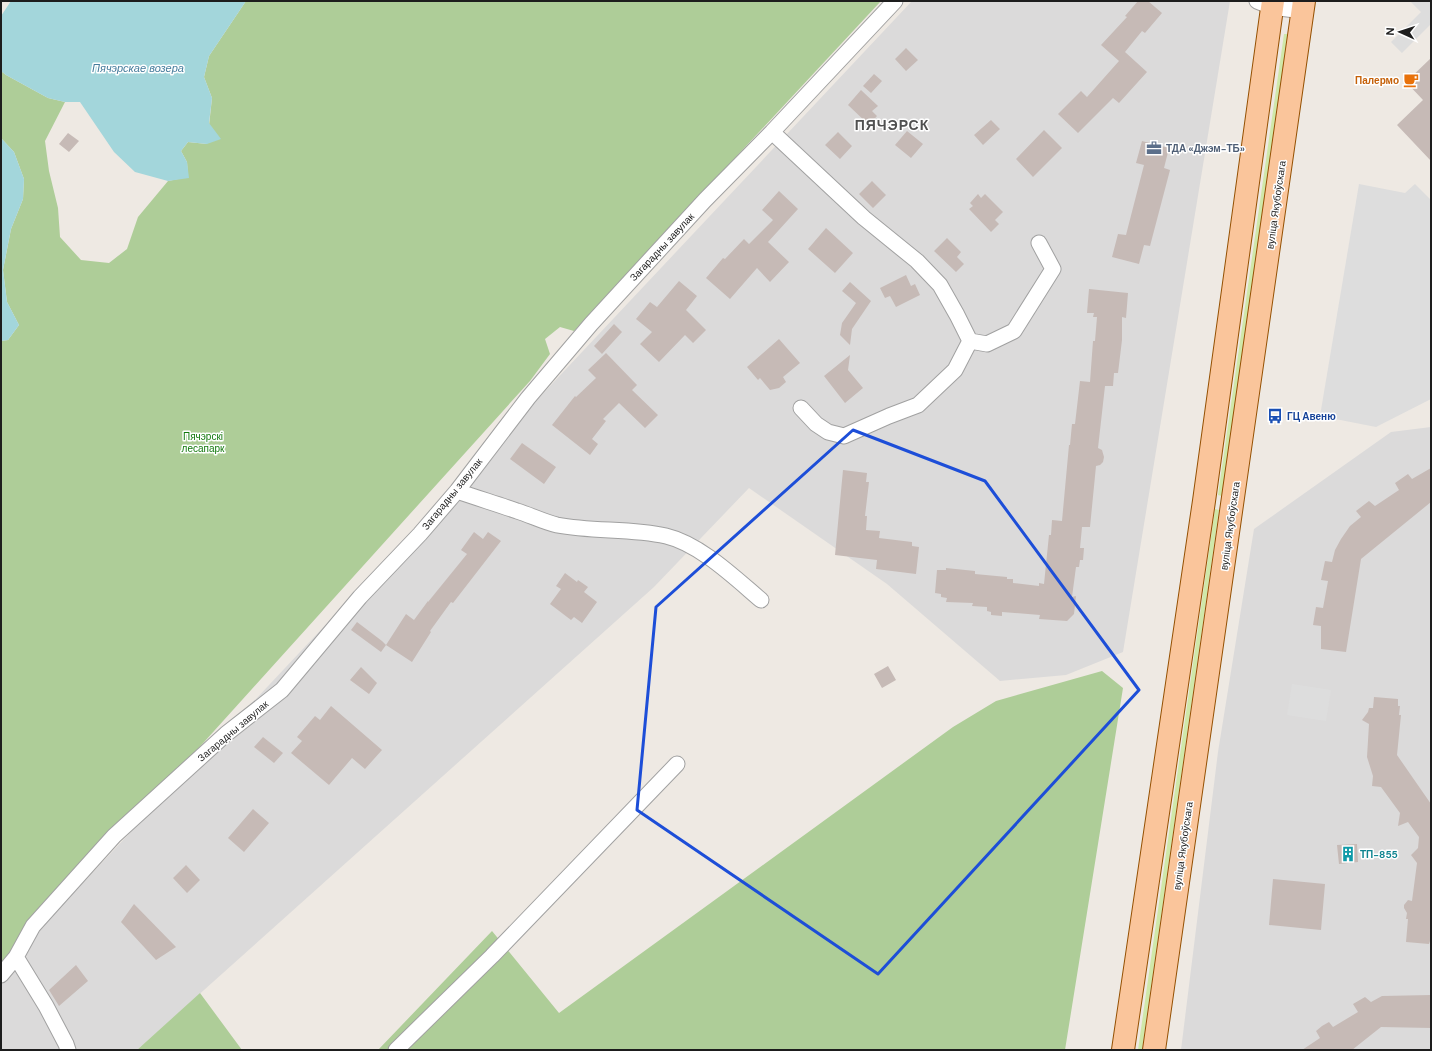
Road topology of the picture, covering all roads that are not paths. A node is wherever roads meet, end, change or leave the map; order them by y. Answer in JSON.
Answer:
{"nodes":[{"id":1,"x":895,"y":1,"type":"edge"},
{"id":2,"x":1267,"y":3,"type":"edge"},
{"id":3,"x":1304,"y":6,"type":"edge"},
{"id":4,"x":772,"y":132,"type":"junction"},
{"id":5,"x":1039,"y":243,"type":"dead end"},
{"id":6,"x":970,"y":341,"type":"junction"},
{"id":7,"x":801,"y":408,"type":"dead end"},
{"id":8,"x":457,"y":491,"type":"junction"},
{"id":9,"x":761,"y":600,"type":"dead end"},
{"id":10,"x":677,"y":764,"type":"dead end"},
{"id":11,"x":16,"y":957,"type":"junction"},
{"id":12,"x":1,"y":974,"type":"edge"},
{"id":13,"x":68,"y":1050,"type":"edge"},
{"id":14,"x":396,"y":1050,"type":"edge"},
{"id":15,"x":1123,"y":1050,"type":"edge"},
{"id":16,"x":1154,"y":1050,"type":"edge"}],
"edges":[{"from":1,"to":4,"type":"street","name":"Загарадны завулак"},
{"from":2,"to":3,"type":"street"},
{"from":2,"to":15,"type":"main road"},
{"from":3,"to":16,"type":"main road","name":"вуліца Якубоўскага"},
{"from":4,"to":6,"type":"street"},
{"from":4,"to":8,"type":"street","name":"Загарадны завулак"},
{"from":5,"to":6,"type":"street"},
{"from":6,"to":7,"type":"street"},
{"from":8,"to":9,"type":"street"},
{"from":8,"to":11,"type":"street","name":"Загарадны завулак"},
{"from":10,"to":14,"type":"street"},
{"from":11,"to":12,"type":"street","name":"Загарадны завулак"},
{"from":11,"to":13,"type":"street"}]}
